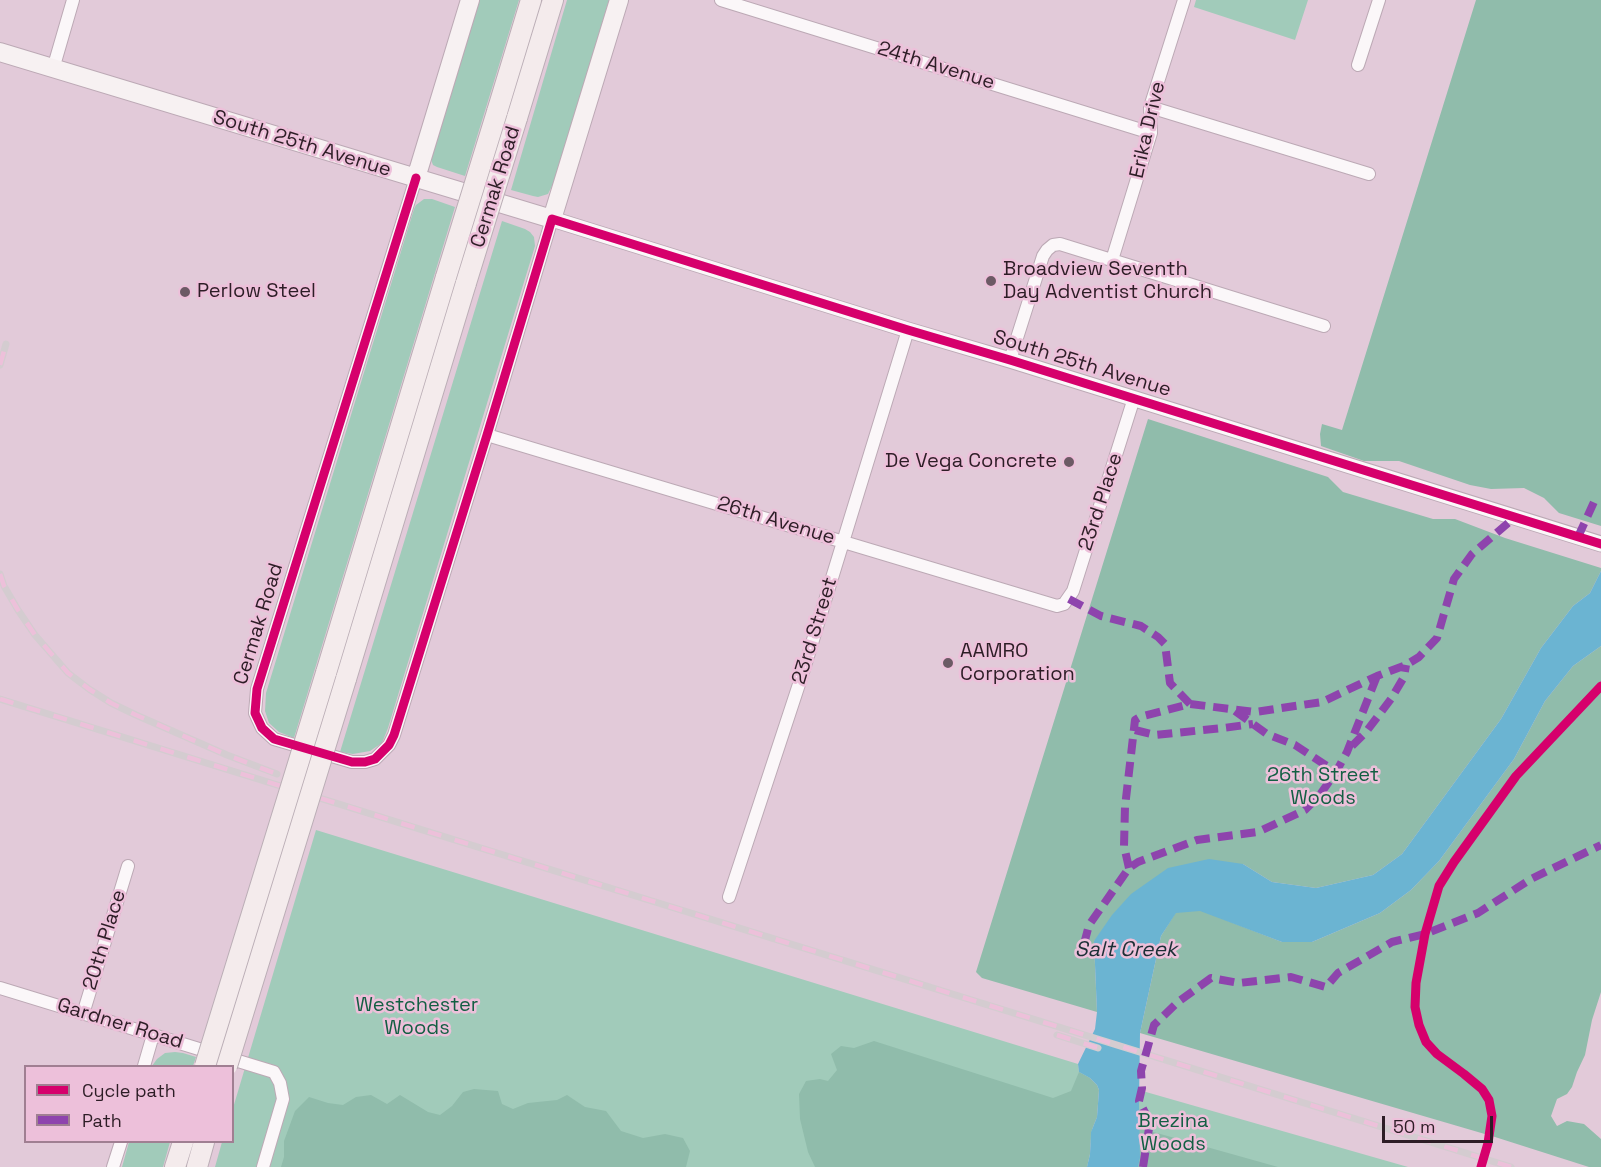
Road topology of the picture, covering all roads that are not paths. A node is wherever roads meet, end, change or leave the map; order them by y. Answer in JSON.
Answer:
{"nodes":[{"id":1,"x":73,"y":0,"type":"edge"},
{"id":2,"x":470,"y":0,"type":"edge"},
{"id":3,"x":531,"y":0,"type":"edge"},
{"id":4,"x":553,"y":0,"type":"edge"},
{"id":5,"x":619,"y":0,"type":"edge"},
{"id":6,"x":721,"y":0,"type":"edge"},
{"id":7,"x":1184,"y":0,"type":"edge"},
{"id":8,"x":1379,"y":0,"type":"edge"},
{"id":9,"x":0,"y":52,"type":"edge"},
{"id":10,"x":1358,"y":65,"type":"dead end"},
{"id":11,"x":52,"y":69,"type":"junction"},
{"id":12,"x":1150,"y":107,"type":"junction"},
{"id":13,"x":1151,"y":133,"type":"junction"},
{"id":14,"x":1369,"y":174,"type":"dead end"},
{"id":15,"x":416,"y":178,"type":"junction"},
{"id":16,"x":552,"y":219,"type":"junction"},
{"id":17,"x":1112,"y":260,"type":"junction"},
{"id":18,"x":1324,"y":326,"type":"dead end"},
{"id":19,"x":909,"y":330,"type":"junction"},
{"id":20,"x":1011,"y":360,"type":"junction"},
{"id":21,"x":1134,"y":398,"type":"junction"},
{"id":22,"x":487,"y":435,"type":"junction"},
{"id":23,"x":843,"y":542,"type":"junction"},
{"id":24,"x":1595,"y":543,"type":"edge"},
{"id":25,"x":1064,"y":604,"type":"joint"},
{"id":26,"x":128,"y":866,"type":"dead end"},
{"id":27,"x":729,"y":897,"type":"dead end"},
{"id":28,"x":0,"y":988,"type":"edge"},
{"id":29,"x":83,"y":1014,"type":"junction"},
{"id":30,"x":153,"y":1035,"type":"junction"},
{"id":31,"x":144,"y":1065,"type":"edge"},
{"id":32,"x":205,"y":1065,"type":"edge"},
{"id":33,"x":227,"y":1065,"type":"edge"},
{"id":34,"x":121,"y":1143,"type":"edge"},
{"id":35,"x":183,"y":1143,"type":"edge"},
{"id":36,"x":204,"y":1143,"type":"edge"},
{"id":37,"x":113,"y":1167,"type":"edge"},
{"id":38,"x":175,"y":1167,"type":"edge"},
{"id":39,"x":197,"y":1167,"type":"edge"},
{"id":40,"x":263,"y":1167,"type":"edge"}],
"edges":[{"from":1,"to":11,"type":"street"},
{"from":2,"to":15,"type":"main road"},
{"from":3,"to":32,"type":"main road","name":"Cermak Road","bridge":true},
{"from":4,"to":33,"type":"main road","name":"Cermak Road","bridge":true},
{"from":5,"to":16,"type":"main road"},
{"from":6,"to":13,"type":"street","name":"24th Avenue"},
{"from":7,"to":12,"type":"street","name":"Erika Drive"},
{"from":8,"to":10,"type":"street"},
{"from":9,"to":11,"type":"main road","name":"South 25th Avenue"},
{"from":11,"to":15,"type":"main road","name":"South 25th Avenue"},
{"from":12,"to":13,"type":"street","name":"Erika Drive"},
{"from":12,"to":14,"type":"street"},
{"from":13,"to":17,"type":"street","name":"Erika Drive"},
{"from":15,"to":16,"type":"main road","name":"South 25th Avenue"},
{"from":15,"to":22,"type":"street","name":"Cermak Road"},
{"from":16,"to":19,"type":"street","name":"South 25th Avenue"},
{"from":16,"to":22,"type":"street","name":"Cermak Road"},
{"from":17,"to":18,"type":"street"},
{"from":17,"to":20,"type":"street"},
{"from":19,"to":20,"type":"street","name":"South 25th Avenue"},
{"from":19,"to":23,"type":"street","name":"23rd Street"},
{"from":20,"to":21,"type":"street","name":"South 25th Avenue"},
{"from":21,"to":24,"type":"street","name":"South 25th Avenue"},
{"from":21,"to":25,"type":"street","name":"23rd Place"},
{"from":22,"to":23,"type":"street","name":"26th Avenue"},
{"from":23,"to":25,"type":"street","name":"26th Avenue"},
{"from":23,"to":27,"type":"street","name":"23rd Street"},
{"from":26,"to":29,"type":"street","name":"20th Place"},
{"from":28,"to":29,"type":"street","name":"Gardner Road"},
{"from":29,"to":30,"type":"street","name":"Gardner Road"},
{"from":30,"to":31,"type":"street"},
{"from":30,"to":40,"type":"street","name":"Gardner Road"},
{"from":34,"to":37,"type":"street"},
{"from":35,"to":38,"type":"main road"},
{"from":36,"to":39,"type":"main road"}]}
